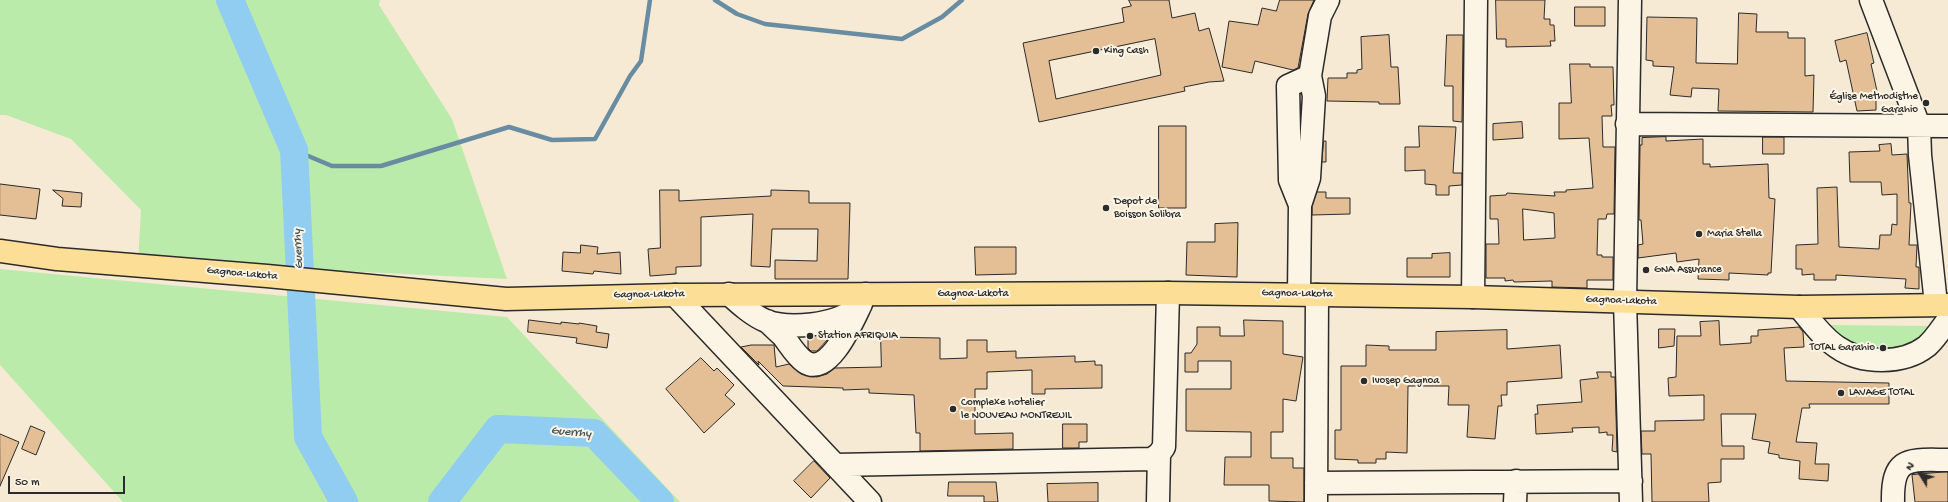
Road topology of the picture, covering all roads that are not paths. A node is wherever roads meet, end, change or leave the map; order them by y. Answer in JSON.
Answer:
{"nodes":[{"id":1,"x":1328,"y":0,"type":"edge"},
{"id":2,"x":1476,"y":0,"type":"edge"},
{"id":3,"x":1630,"y":0,"type":"edge"},
{"id":4,"x":1863,"y":0,"type":"edge"},
{"id":5,"x":1871,"y":0,"type":"edge"},
{"id":6,"x":1876,"y":0,"type":"edge"},
{"id":7,"x":1626,"y":124,"type":"junction"},
{"id":8,"x":1918,"y":126,"type":"junction"},
{"id":9,"x":1948,"y":126,"type":"edge"},
{"id":10,"x":0,"y":251,"type":"edge"},
{"id":11,"x":1168,"y":293,"type":"junction"},
{"id":12,"x":729,"y":294,"type":"junction"},
{"id":13,"x":866,"y":294,"type":"junction"},
{"id":14,"x":1308,"y":294,"type":"junction"},
{"id":15,"x":675,"y":295,"type":"junction"},
{"id":16,"x":1473,"y":297,"type":"junction"},
{"id":17,"x":1625,"y":301,"type":"junction"},
{"id":18,"x":1799,"y":307,"type":"junction"},
{"id":19,"x":1944,"y":310,"type":"edge"},
{"id":20,"x":767,"y":321,"type":"junction"},
{"id":21,"x":1159,"y":454,"type":"junction"},
{"id":22,"x":1948,"y":460,"type":"edge"},
{"id":23,"x":835,"y":465,"type":"junction"},
{"id":24,"x":1316,"y":492,"type":"edge"},
{"id":25,"x":1516,"y":492,"type":"edge"},
{"id":26,"x":1631,"y":492,"type":"edge"},
{"id":27,"x":870,"y":502,"type":"edge"},
{"id":28,"x":1158,"y":502,"type":"edge"},
{"id":29,"x":1893,"y":502,"type":"edge"}],
"edges":[{"from":1,"to":14,"type":"street"},
{"from":2,"to":16,"type":"street"},
{"from":3,"to":7,"type":"street"},
{"from":4,"to":5,"type":"street"},
{"from":5,"to":6,"type":"street"},
{"from":5,"to":8,"type":"street"},
{"from":7,"to":8,"type":"street"},
{"from":7,"to":17,"type":"street"},
{"from":8,"to":9,"type":"street"},
{"from":8,"to":19,"type":"street"},
{"from":10,"to":15,"type":"main road","name":"Gagnoa-Lakota"},
{"from":11,"to":13,"type":"main road","name":"Gagnoa-Lakota"},
{"from":11,"to":14,"type":"main road","name":"Gagnoa-Lakota"},
{"from":11,"to":21,"type":"street"},
{"from":12,"to":13,"type":"main road","name":"Gagnoa-Lakota"},
{"from":12,"to":15,"type":"main road","name":"Gagnoa-Lakota"},
{"from":12,"to":20,"type":"street"},
{"from":13,"to":20,"type":"street"},
{"from":13,"to":20,"type":"street"},
{"from":14,"to":16,"type":"main road","name":"Gagnoa-Lakota"},
{"from":14,"to":24,"type":"street"},
{"from":15,"to":23,"type":"street"},
{"from":16,"to":17,"type":"main road","name":"Gagnoa-Lakota"},
{"from":17,"to":18,"type":"main road","name":"Gagnoa-Lakota"},
{"from":17,"to":26,"type":"street"},
{"from":18,"to":19,"type":"main road","name":"Gagnoa-Lakota"},
{"from":18,"to":19,"type":"street"},
{"from":21,"to":23,"type":"street"},
{"from":21,"to":28,"type":"street"},
{"from":22,"to":29,"type":"street"},
{"from":23,"to":27,"type":"street"},
{"from":24,"to":25,"type":"street"},
{"from":25,"to":26,"type":"street"}]}
